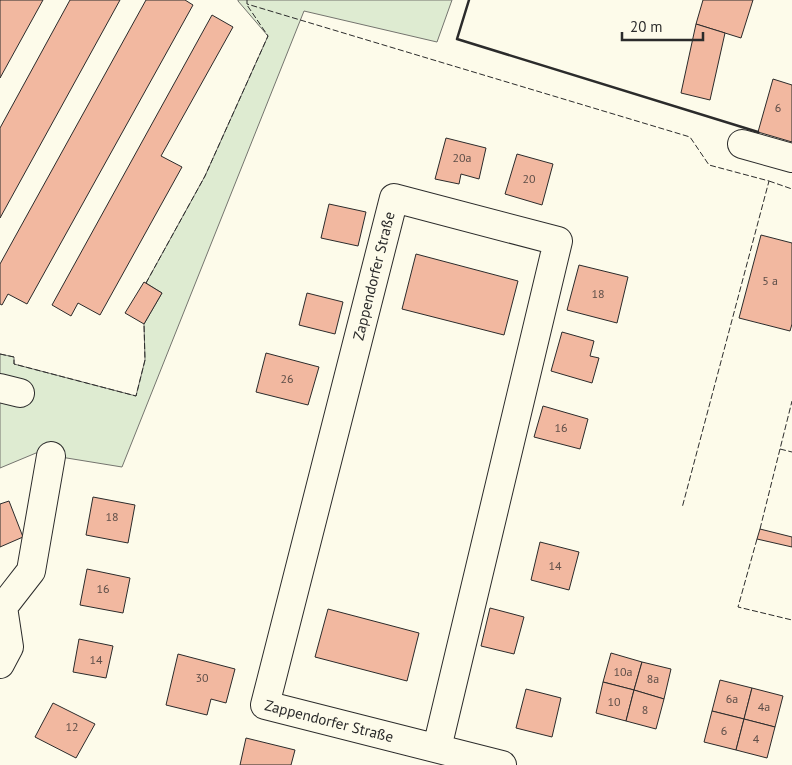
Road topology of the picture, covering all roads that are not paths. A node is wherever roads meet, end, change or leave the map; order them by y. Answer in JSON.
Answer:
{"nodes":[{"id":1,"x":742,"y":144,"type":"dead end"},
{"id":2,"x":792,"y":158,"type":"edge"},
{"id":3,"x":51,"y":456,"type":"dead end"},
{"id":4,"x":0,"y":664,"type":"edge"},
{"id":5,"x":437,"y":748,"type":"junction"},
{"id":6,"x":502,"y":765,"type":"edge"}],
"edges":[{"from":1,"to":2,"type":"street"},
{"from":3,"to":4,"type":"street"},
{"from":5,"to":5,"type":"street","name":"Zappendorfer Straße"},
{"from":5,"to":6,"type":"street","name":"Zappendorfer Straße"}]}
